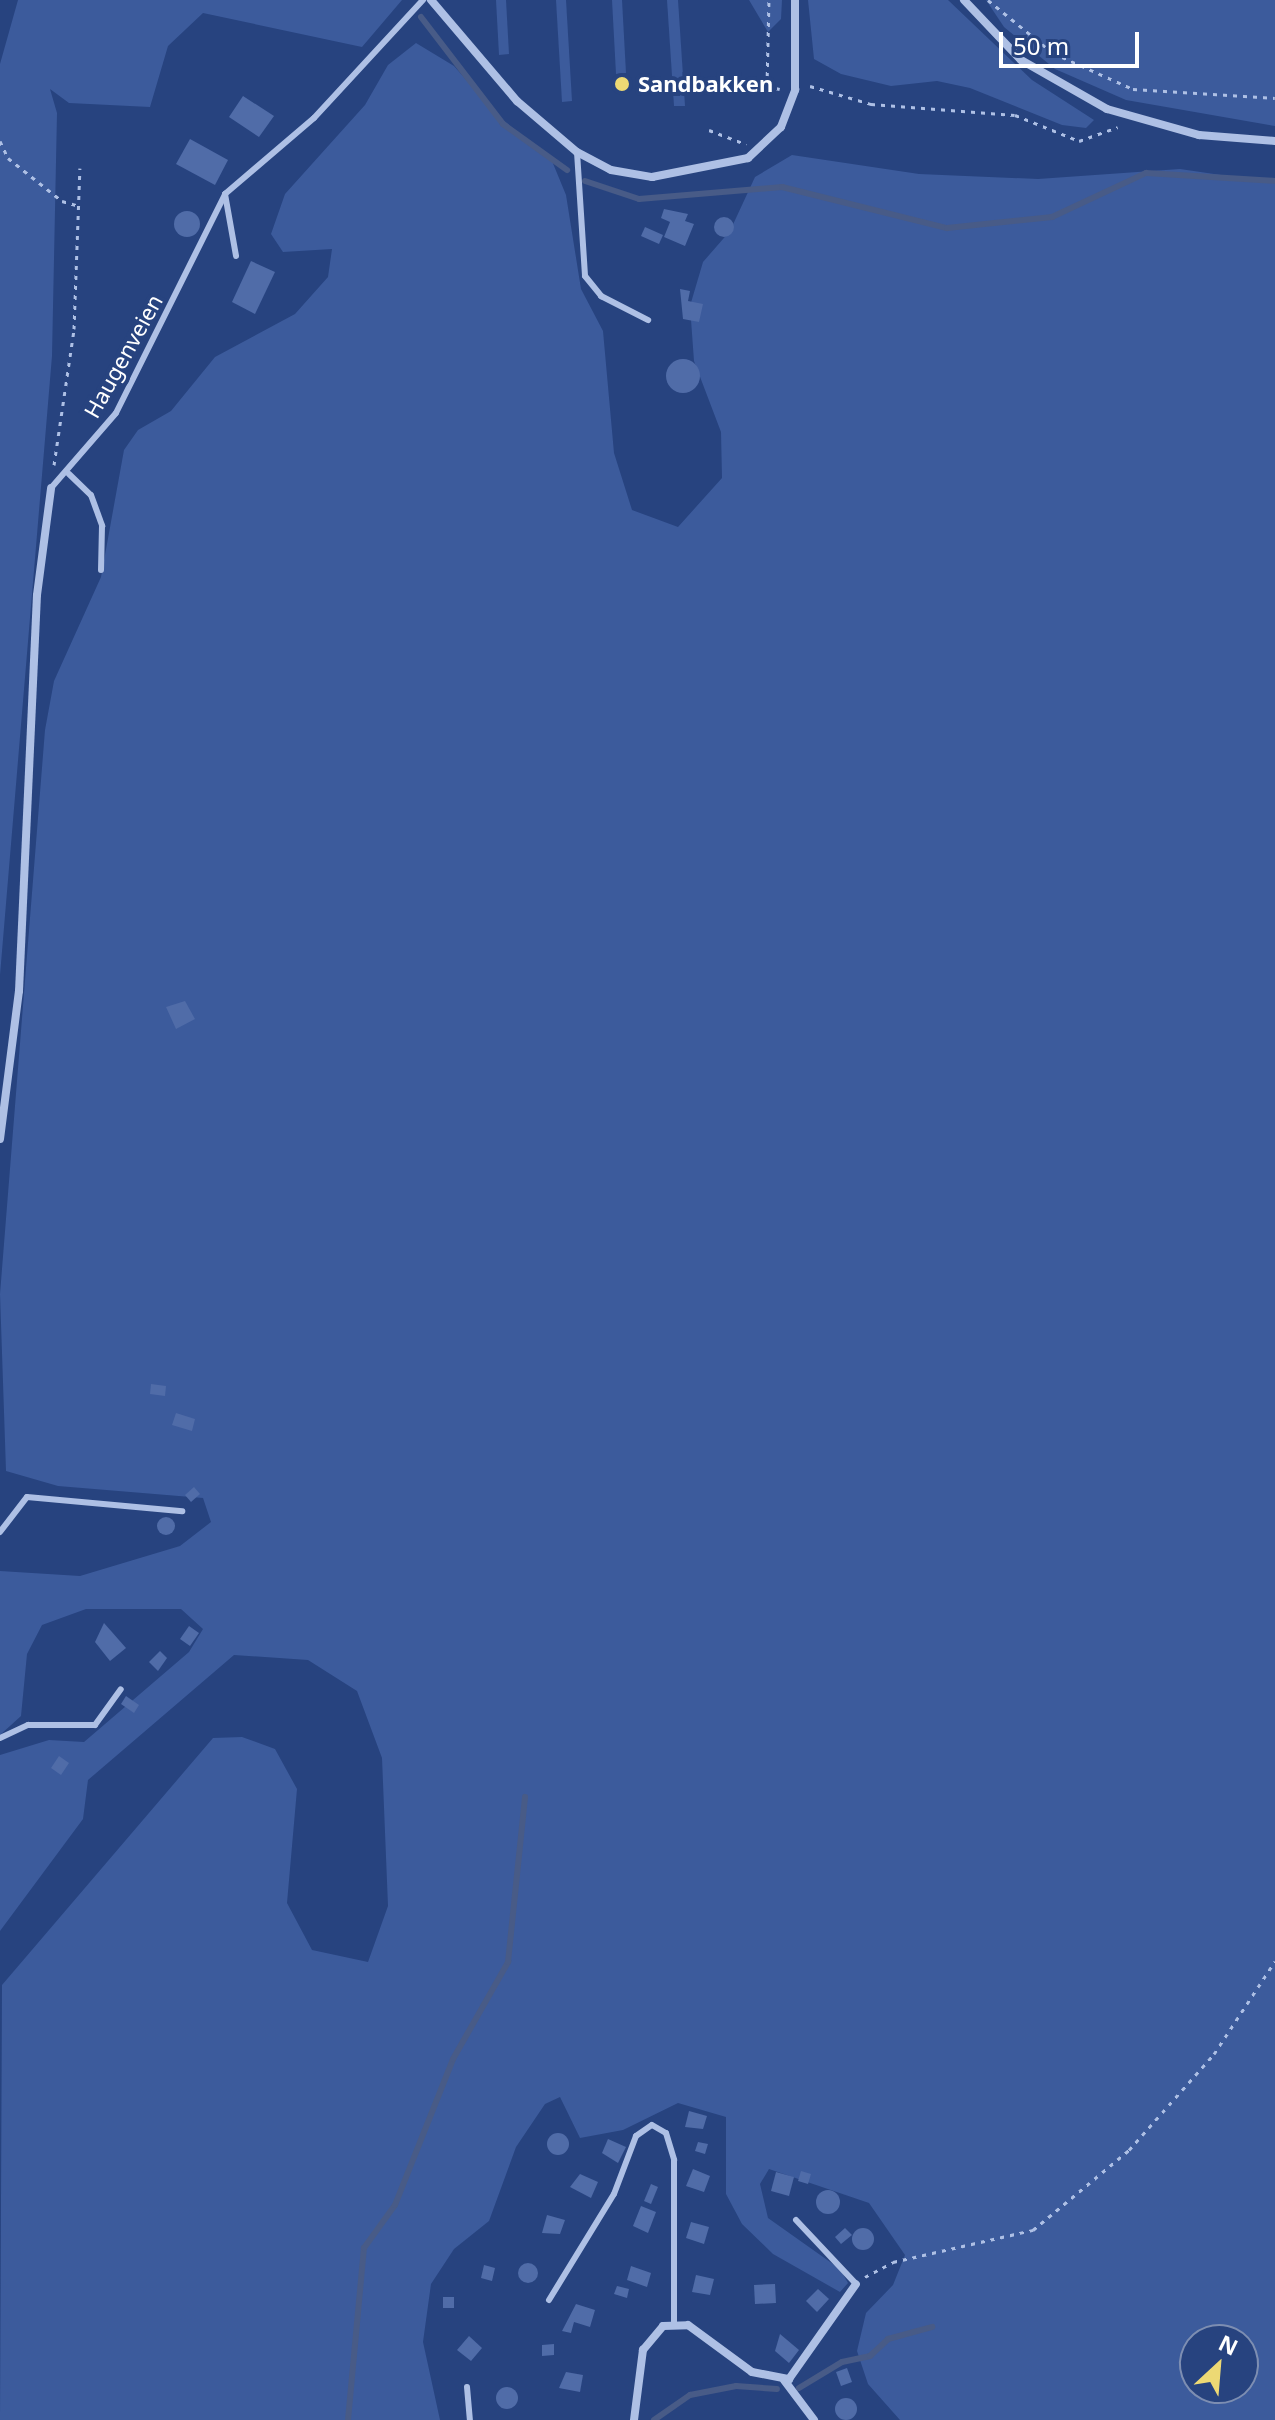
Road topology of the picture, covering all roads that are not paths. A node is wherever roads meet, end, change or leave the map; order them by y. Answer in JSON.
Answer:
{"nodes":[{"id":1,"x":423,"y":0,"type":"edge"},
{"id":2,"x":431,"y":0,"type":"edge"},
{"id":3,"x":795,"y":0,"type":"edge"},
{"id":4,"x":964,"y":0,"type":"edge"},
{"id":5,"x":1275,"y":141,"type":"edge"},
{"id":6,"x":577,"y":152,"type":"junction"},
{"id":7,"x":225,"y":194,"type":"junction"},
{"id":8,"x":236,"y":256,"type":"dead end"},
{"id":9,"x":648,"y":320,"type":"dead end"},
{"id":10,"x":69,"y":474,"type":"junction"},
{"id":11,"x":51,"y":488,"type":"joint"},
{"id":12,"x":101,"y":570,"type":"dead end"},
{"id":13,"x":0,"y":1139,"type":"edge"},
{"id":14,"x":182,"y":1511,"type":"dead end"},
{"id":15,"x":0,"y":1532,"type":"edge"},
{"id":16,"x":121,"y":1689,"type":"dead end"},
{"id":17,"x":0,"y":1738,"type":"edge"},
{"id":18,"x":796,"y":2220,"type":"dead end"},
{"id":19,"x":856,"y":2284,"type":"joint"},
{"id":20,"x":549,"y":2300,"type":"dead end"},
{"id":21,"x":674,"y":2323,"type":"junction"},
{"id":22,"x":784,"y":2380,"type":"junction"},
{"id":23,"x":467,"y":2387,"type":"dead end"},
{"id":24,"x":470,"y":2420,"type":"edge"},
{"id":25,"x":634,"y":2420,"type":"edge"},
{"id":26,"x":814,"y":2420,"type":"edge"}],
"edges":[{"from":1,"to":7,"type":"lane","name":"Haugenveien"},
{"from":2,"to":6,"type":"street"},
{"from":3,"to":6,"type":"street"},
{"from":4,"to":5,"type":"street"},
{"from":6,"to":9,"type":"lane"},
{"from":7,"to":8,"type":"lane"},
{"from":7,"to":10,"type":"lane","name":"Haugenveien"},
{"from":10,"to":11,"type":"lane","name":"Haugenveien"},
{"from":10,"to":12,"type":"lane"},
{"from":11,"to":13,"type":"street"},
{"from":14,"to":15,"type":"lane"},
{"from":16,"to":17,"type":"lane"},
{"from":18,"to":19,"type":"lane"},
{"from":19,"to":22,"type":"street"},
{"from":20,"to":21,"type":"lane"},
{"from":21,"to":22,"type":"street"},
{"from":21,"to":25,"type":"street"},
{"from":22,"to":26,"type":"street"},
{"from":23,"to":24,"type":"lane"}]}
